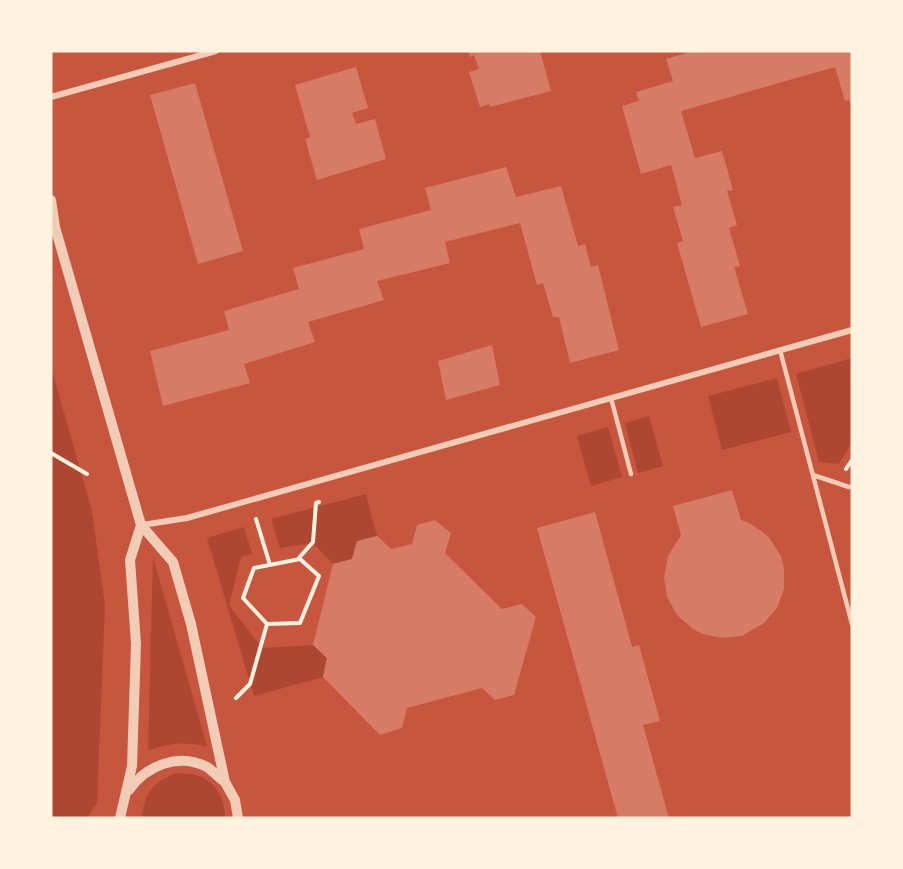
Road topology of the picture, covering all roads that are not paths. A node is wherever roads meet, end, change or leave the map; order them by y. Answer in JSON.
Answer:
{"nodes":[{"id":1,"x":216,"y":51,"type":"edge"},
{"id":2,"x":51,"y":97,"type":"edge"},
{"id":3,"x":51,"y":200,"type":"edge"},
{"id":4,"x":53,"y":223,"type":"edge"},
{"id":5,"x":852,"y":330,"type":"edge"},
{"id":6,"x":780,"y":350,"type":"junction"},
{"id":7,"x":611,"y":398,"type":"junction"},
{"id":8,"x":631,"y":474,"type":"dead end"},
{"id":9,"x":813,"y":475,"type":"junction"},
{"id":10,"x":849,"y":487,"type":"dead end"},
{"id":11,"x":141,"y":525,"type":"junction"},
{"id":12,"x":852,"y":624,"type":"edge"},
{"id":13,"x":225,"y":782,"type":"junction"},
{"id":14,"x":124,"y":797,"type":"junction"},
{"id":15,"x":120,"y":818,"type":"edge"},
{"id":16,"x":238,"y":818,"type":"edge"}],
"edges":[{"from":1,"to":2,"type":"street"},
{"from":3,"to":4,"type":"street"},
{"from":4,"to":11,"type":"street"},
{"from":5,"to":6,"type":"street"},
{"from":6,"to":7,"type":"street"},
{"from":6,"to":9,"type":"lane"},
{"from":7,"to":8,"type":"lane"},
{"from":7,"to":11,"type":"street"},
{"from":9,"to":10,"type":"lane"},
{"from":9,"to":12,"type":"lane"},
{"from":11,"to":13,"type":"street"},
{"from":11,"to":14,"type":"street"},
{"from":13,"to":14,"type":"street"},
{"from":13,"to":16,"type":"street"},
{"from":14,"to":15,"type":"street"}]}
